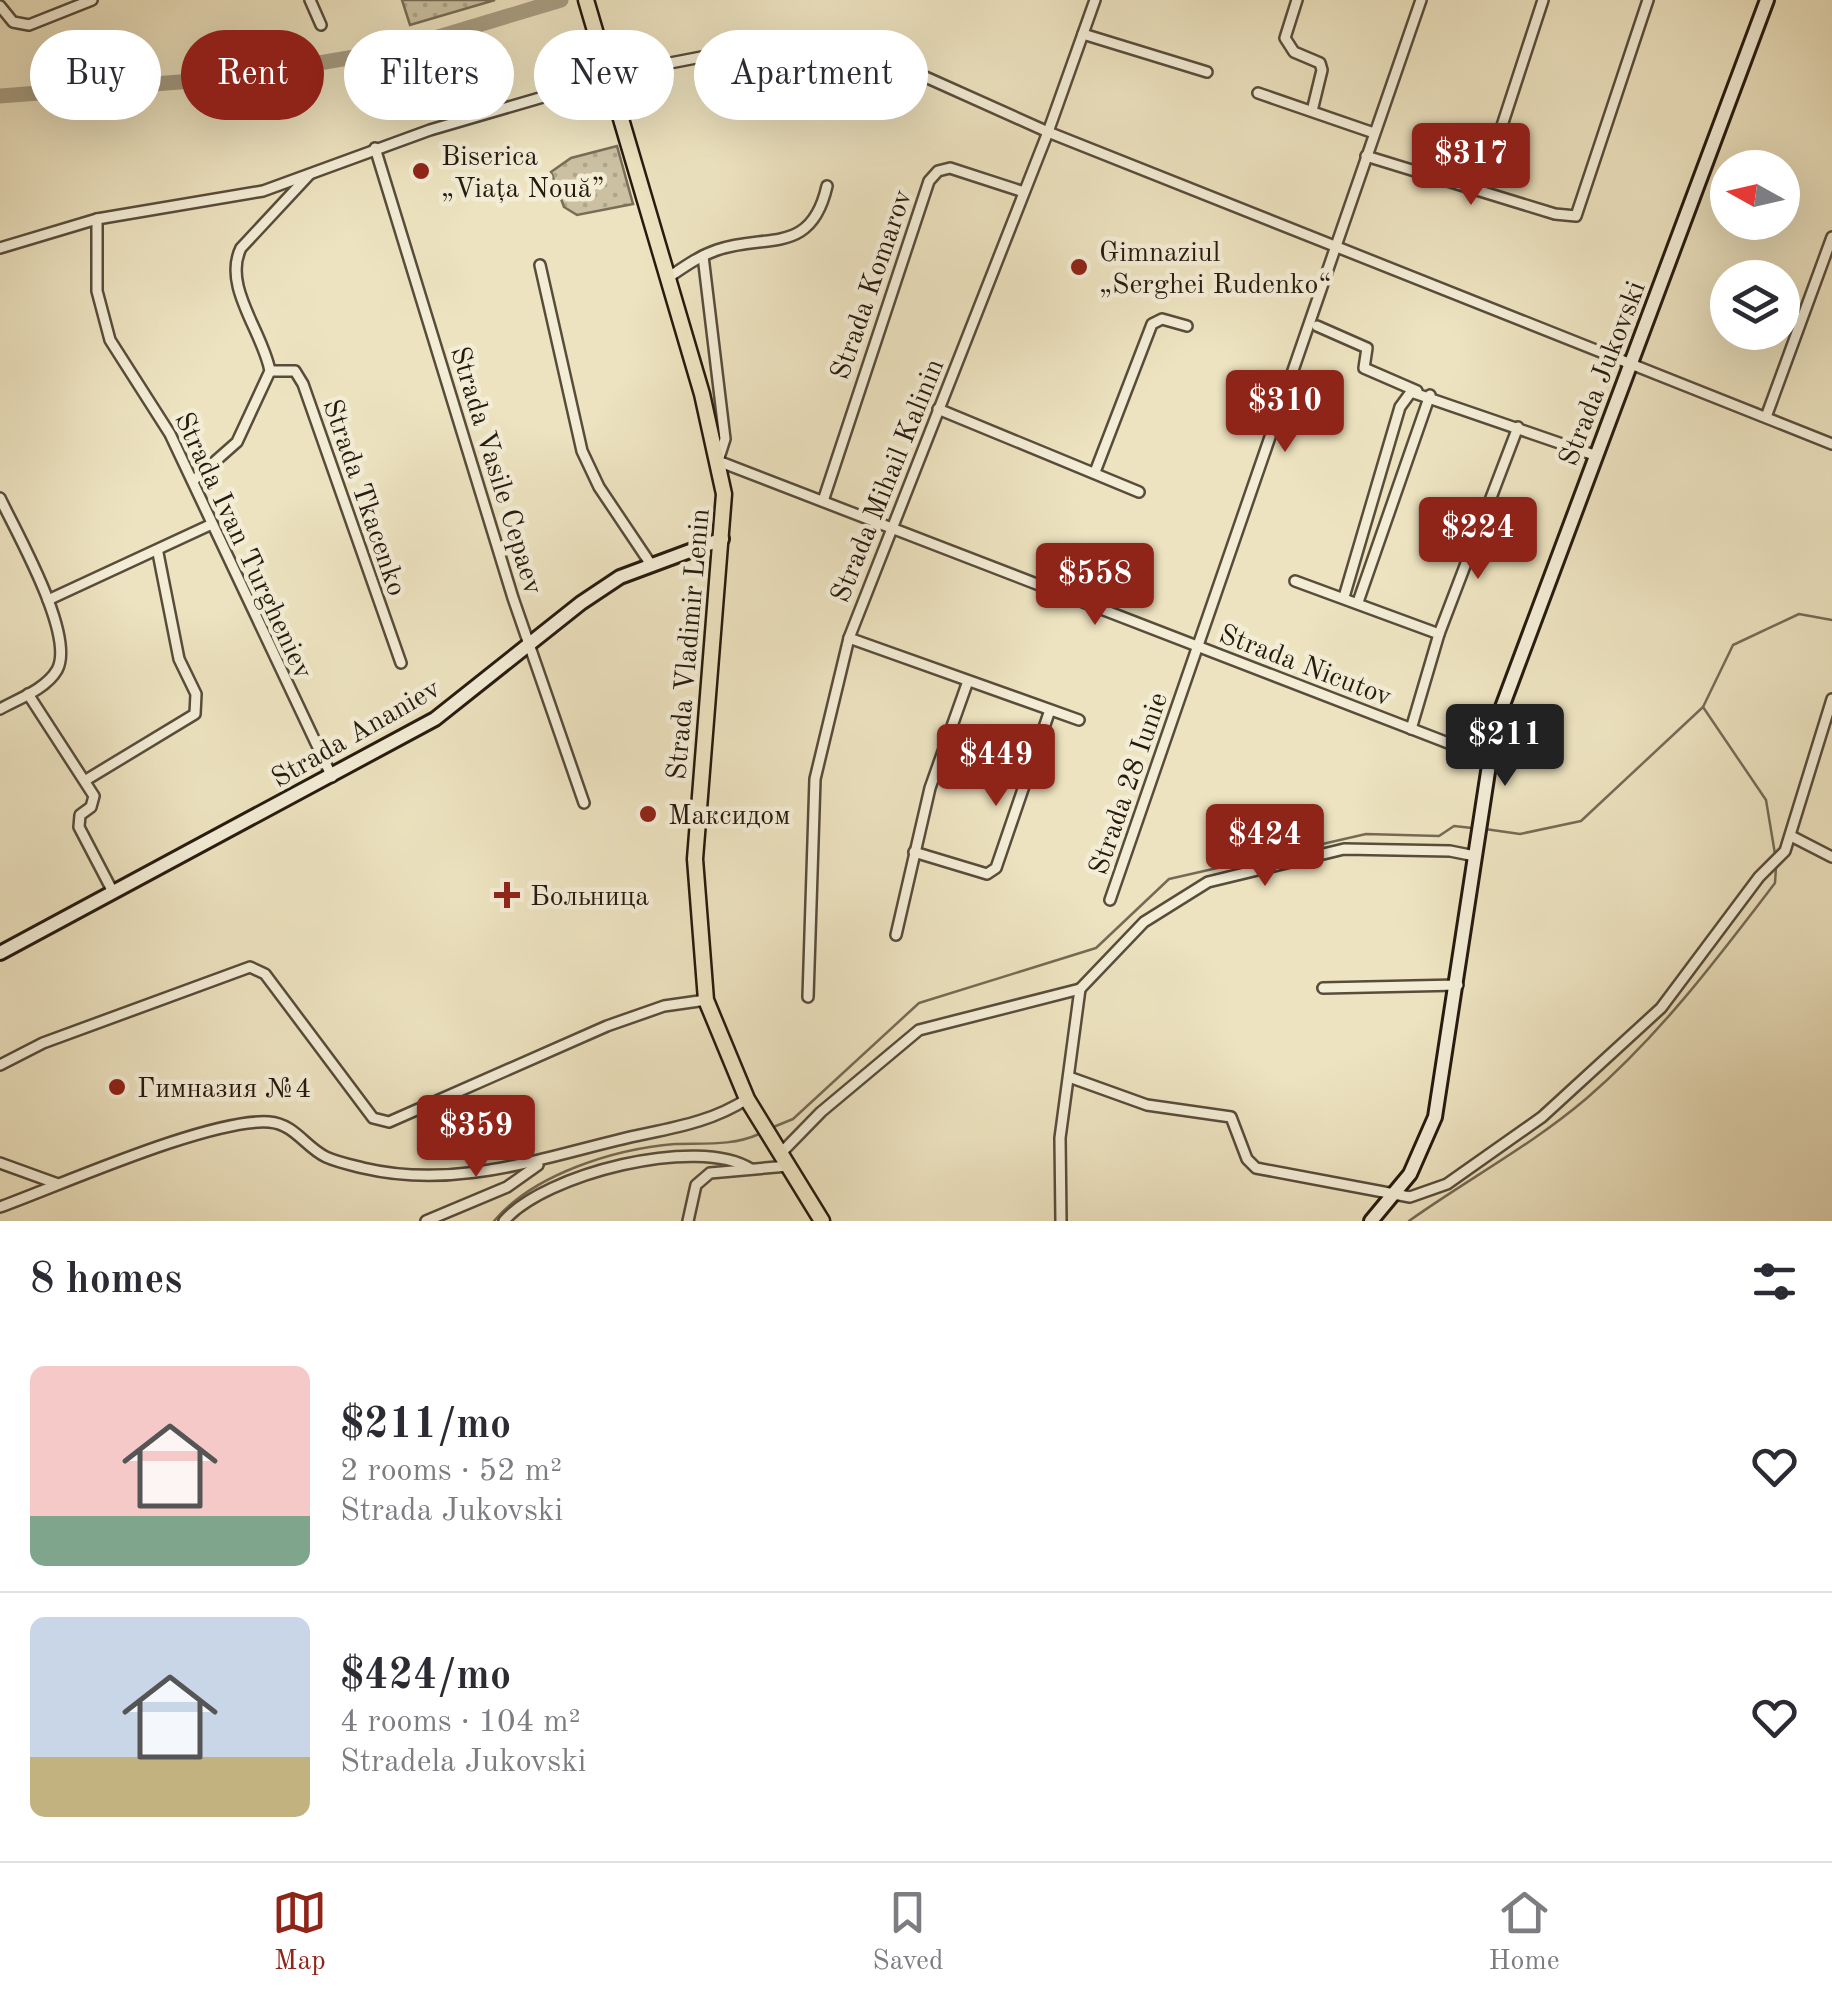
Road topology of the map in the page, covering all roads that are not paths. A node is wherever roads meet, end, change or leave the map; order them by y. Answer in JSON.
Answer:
{"nodes":[{"id":1,"x":92,"y":0,"type":"edge"},
{"id":2,"x":310,"y":0,"type":"edge"},
{"id":3,"x":586,"y":0,"type":"edge"},
{"id":4,"x":1095,"y":0,"type":"edge"},
{"id":5,"x":1296,"y":0,"type":"edge"},
{"id":6,"x":1421,"y":0,"type":"edge"},
{"id":7,"x":1543,"y":0,"type":"edge"},
{"id":8,"x":1648,"y":0,"type":"edge"},
{"id":9,"x":1767,"y":0,"type":"edge"},
{"id":10,"x":0,"y":6,"type":"edge"},
{"id":11,"x":320,"y":25,"type":"dead end"},
{"id":12,"x":595,"y":30,"type":"edge"},
{"id":13,"x":1084,"y":34,"type":"junction"},
{"id":14,"x":674,"y":64,"type":"edge"},
{"id":15,"x":1206,"y":72,"type":"dead end"},
{"id":16,"x":1258,"y":93,"type":"dead end"},
{"id":17,"x":534,"y":101,"type":"edge"},
{"id":18,"x":1312,"y":111,"type":"junction"},
{"id":19,"x":622,"y":120,"type":"edge"},
{"id":20,"x":1048,"y":132,"type":"junction"},
{"id":21,"x":1374,"y":133,"type":"junction"},
{"id":22,"x":374,"y":148,"type":"junction"},
{"id":23,"x":1366,"y":156,"type":"junction"},
{"id":24,"x":312,"y":172,"type":"junction"},
{"id":25,"x":828,"y":186,"type":"dead end"},
{"id":26,"x":1481,"y":190,"type":"junction"},
{"id":27,"x":1024,"y":192,"type":"junction"},
{"id":28,"x":96,"y":219,"type":"junction"},
{"id":29,"x":1832,"y":237,"type":"edge"},
{"id":30,"x":1336,"y":247,"type":"junction"},
{"id":31,"x":0,"y":248,"type":"edge"},
{"id":32,"x":702,"y":256,"type":"junction"},
{"id":33,"x":540,"y":265,"type":"dead end"},
{"id":34,"x":668,"y":277,"type":"junction"},
{"id":35,"x":1187,"y":326,"type":"dead end"},
{"id":36,"x":1317,"y":326,"type":"dead end"},
{"id":37,"x":1632,"y":365,"type":"junction"},
{"id":38,"x":270,"y":371,"type":"junction"},
{"id":39,"x":1424,"y":393,"type":"junction"},
{"id":40,"x":938,"y":410,"type":"junction"},
{"id":41,"x":1766,"y":417,"type":"junction"},
{"id":42,"x":1518,"y":426,"type":"junction"},
{"id":43,"x":1832,"y":444,"type":"edge"},
{"id":44,"x":1596,"y":456,"type":"junction"},
{"id":45,"x":718,"y":462,"type":"junction"},
{"id":46,"x":1095,"y":472,"type":"junction"},
{"id":47,"x":194,"y":480,"type":"junction"},
{"id":48,"x":1140,"y":492,"type":"dead end"},
{"id":49,"x":0,"y":498,"type":"edge"},
{"id":50,"x":822,"y":501,"type":"junction"},
{"id":51,"x":212,"y":524,"type":"junction"},
{"id":52,"x":891,"y":527,"type":"junction"},
{"id":53,"x":722,"y":540,"type":"junction"},
{"id":54,"x":158,"y":553,"type":"junction"},
{"id":55,"x":650,"y":563,"type":"junction"},
{"id":56,"x":1295,"y":581,"type":"dead end"},
{"id":57,"x":1344,"y":597,"type":"junction"},
{"id":58,"x":48,"y":600,"type":"junction"},
{"id":59,"x":1358,"y":602,"type":"junction"},
{"id":60,"x":1438,"y":634,"type":"junction"},
{"id":61,"x":848,"y":638,"type":"junction"},
{"id":62,"x":532,"y":644,"type":"junction"},
{"id":63,"x":1198,"y":647,"type":"junction"},
{"id":64,"x":401,"y":663,"type":"dead end"},
{"id":65,"x":968,"y":681,"type":"junction"},
{"id":66,"x":28,"y":694,"type":"junction"},
{"id":67,"x":1832,"y":699,"type":"edge"},
{"id":68,"x":0,"y":709,"type":"edge"},
{"id":69,"x":1050,"y":710,"type":"junction"},
{"id":70,"x":1079,"y":720,"type":"dead end"},
{"id":71,"x":1411,"y":728,"type":"junction"},
{"id":72,"x":1818,"y":746,"type":"junction"},
{"id":73,"x":1832,"y":751,"type":"edge"},
{"id":74,"x":1487,"y":758,"type":"junction"},
{"id":75,"x":332,"y":776,"type":"junction"},
{"id":76,"x":86,"y":780,"type":"junction"},
{"id":77,"x":584,"y":803,"type":"dead end"},
{"id":78,"x":1793,"y":837,"type":"junction"},
{"id":79,"x":914,"y":852,"type":"junction"},
{"id":80,"x":1475,"y":856,"type":"junction"},
{"id":81,"x":1832,"y":858,"type":"edge"},
{"id":82,"x":114,"y":892,"type":"junction"},
{"id":83,"x":1110,"y":900,"type":"dead end"},
{"id":84,"x":896,"y":934,"type":"dead end"},
{"id":85,"x":0,"y":953,"type":"edge"},
{"id":86,"x":1458,"y":985,"type":"junction"},
{"id":87,"x":1324,"y":988,"type":"dead end"},
{"id":88,"x":1080,"y":989,"type":"junction"},
{"id":89,"x":808,"y":997,"type":"dead end"},
{"id":90,"x":706,"y":1000,"type":"junction"},
{"id":91,"x":0,"y":1065,"type":"edge"},
{"id":92,"x":1070,"y":1076,"type":"junction"},
{"id":93,"x":749,"y":1102,"type":"junction"},
{"id":94,"x":780,"y":1150,"type":"junction"},
{"id":95,"x":702,"y":1156,"type":"junction"},
{"id":96,"x":0,"y":1163,"type":"edge"},
{"id":97,"x":540,"y":1163,"type":"junction"},
{"id":98,"x":791,"y":1166,"type":"junction"},
{"id":99,"x":751,"y":1169,"type":"junction"},
{"id":100,"x":710,"y":1173,"type":"junction"},
{"id":101,"x":58,"y":1184,"type":"junction"},
{"id":102,"x":1396,"y":1196,"type":"junction"},
{"id":103,"x":0,"y":1207,"type":"edge"},
{"id":104,"x":426,"y":1221,"type":"edge"},
{"id":105,"x":504,"y":1221,"type":"edge"},
{"id":106,"x":688,"y":1221,"type":"edge"},
{"id":107,"x":822,"y":1221,"type":"edge"},
{"id":108,"x":1061,"y":1221,"type":"edge"},
{"id":109,"x":1371,"y":1221,"type":"edge"}],
"edges":[{"from":1,"to":10,"type":"street"},
{"from":2,"to":11,"type":"street"},
{"from":3,"to":12,"type":"main road","name":"Strada Vladimir Lenin"},
{"from":4,"to":13,"type":"street","name":"Strada Mihail Kalinin"},
{"from":5,"to":18,"type":"street"},
{"from":6,"to":21,"type":"street","name":"Strada 28 Iunie"},
{"from":7,"to":26,"type":"street"},
{"from":8,"to":26,"type":"street"},
{"from":9,"to":37,"type":"main road","name":"Strada Jukovski"},
{"from":13,"to":15,"type":"street"},
{"from":13,"to":20,"type":"street","name":"Strada Mihail Kalinin"},
{"from":14,"to":20,"type":"street"},
{"from":16,"to":18,"type":"street"},
{"from":17,"to":22,"type":"street"},
{"from":18,"to":21,"type":"street"},
{"from":19,"to":34,"type":"main road","name":"Strada Vladimir Lenin"},
{"from":20,"to":27,"type":"street","name":"Strada Mihail Kalinin"},
{"from":20,"to":30,"type":"street"},
{"from":21,"to":23,"type":"street","name":"Strada 28 Iunie"},
{"from":22,"to":24,"type":"street"},
{"from":22,"to":62,"type":"street","name":"Strada Vasile Cepaev"},
{"from":23,"to":26,"type":"street"},
{"from":23,"to":30,"type":"street","name":"Strada 28 Iunie"},
{"from":24,"to":28,"type":"street"},
{"from":24,"to":38,"type":"street"},
{"from":25,"to":32,"type":"street"},
{"from":27,"to":40,"type":"street","name":"Strada Mihail Kalinin"},
{"from":27,"to":50,"type":"street","name":"Strada Komarov"},
{"from":28,"to":31,"type":"street"},
{"from":28,"to":47,"type":"street","name":"Strada Ivan Turgheniev"},
{"from":29,"to":41,"type":"street"},
{"from":30,"to":37,"type":"street"},
{"from":30,"to":63,"type":"street","name":"Strada 28 Iunie"},
{"from":32,"to":34,"type":"street"},
{"from":32,"to":45,"type":"street"},
{"from":33,"to":55,"type":"street"},
{"from":34,"to":45,"type":"main road","name":"Strada Vladimir Lenin"},
{"from":35,"to":46,"type":"street"},
{"from":36,"to":39,"type":"street"},
{"from":37,"to":41,"type":"street"},
{"from":37,"to":44,"type":"main road","name":"Strada Jukovski"},
{"from":38,"to":47,"type":"street"},
{"from":38,"to":64,"type":"street","name":"Strada Tkacenko"},
{"from":39,"to":42,"type":"street"},
{"from":39,"to":57,"type":"street"},
{"from":39,"to":59,"type":"street"},
{"from":40,"to":46,"type":"street"},
{"from":40,"to":52,"type":"street","name":"Strada Mihail Kalinin"},
{"from":41,"to":43,"type":"street"},
{"from":42,"to":44,"type":"street"},
{"from":42,"to":60,"type":"street"},
{"from":44,"to":74,"type":"main road","name":"Strada Jukovski"},
{"from":45,"to":50,"type":"street","name":"Strada Nicutov"},
{"from":45,"to":53,"type":"main road","name":"Strada Vladimir Lenin"},
{"from":46,"to":48,"type":"street"},
{"from":47,"to":51,"type":"street","name":"Strada Ivan Turgheniev"},
{"from":49,"to":58,"type":"street"},
{"from":50,"to":52,"type":"street","name":"Strada Nicutov"},
{"from":51,"to":54,"type":"street"},
{"from":51,"to":75,"type":"street","name":"Strada Ivan Turgheniev"},
{"from":52,"to":61,"type":"street","name":"Strada Mihail Kalinin"},
{"from":52,"to":63,"type":"street","name":"Strada Nicutov"},
{"from":53,"to":55,"type":"main road","name":"Strada Ananiev"},
{"from":53,"to":90,"type":"main road","name":"Strada Vladimir Lenin"},
{"from":54,"to":58,"type":"street"},
{"from":54,"to":76,"type":"street"},
{"from":55,"to":62,"type":"main road","name":"Strada Ananiev"},
{"from":56,"to":57,"type":"street"},
{"from":57,"to":59,"type":"street"},
{"from":58,"to":66,"type":"street"},
{"from":59,"to":60,"type":"street"},
{"from":60,"to":71,"type":"street"},
{"from":61,"to":65,"type":"street"},
{"from":61,"to":89,"type":"street","name":"Strada Mihail Kalinin"},
{"from":62,"to":75,"type":"main road","name":"Strada Ananiev"},
{"from":62,"to":77,"type":"street","name":"Strada Vasile Cepaev"},
{"from":63,"to":71,"type":"street","name":"Strada Nicutov"},
{"from":63,"to":83,"type":"street","name":"Strada 28 Iunie"},
{"from":65,"to":69,"type":"street"},
{"from":65,"to":79,"type":"street"},
{"from":66,"to":68,"type":"street"},
{"from":66,"to":76,"type":"street"},
{"from":67,"to":72,"type":"street"},
{"from":69,"to":70,"type":"street"},
{"from":69,"to":79,"type":"street"},
{"from":71,"to":74,"type":"street","name":"Strada Nicutov"},
{"from":72,"to":73,"type":"street"},
{"from":72,"to":78,"type":"street"},
{"from":74,"to":80,"type":"main road","name":"Strada Jukovski"},
{"from":75,"to":82,"type":"main road","name":"Strada Ananiev"},
{"from":76,"to":82,"type":"street"},
{"from":78,"to":81,"type":"street"},
{"from":78,"to":102,"type":"street"},
{"from":79,"to":84,"type":"street"},
{"from":80,"to":86,"type":"main road","name":"Strada Jukovski"},
{"from":80,"to":88,"type":"street"},
{"from":82,"to":85,"type":"main road","name":"Strada Ananiev"},
{"from":86,"to":87,"type":"street"},
{"from":86,"to":102,"type":"main road","name":"Strada Jukovski"},
{"from":88,"to":92,"type":"street"},
{"from":88,"to":94,"type":"street"},
{"from":90,"to":91,"type":"street"},
{"from":90,"to":93,"type":"main road","name":"Strada Vladimir Lenin"},
{"from":92,"to":102,"type":"street"},
{"from":92,"to":108,"type":"street"},
{"from":93,"to":94,"type":"main road","name":"Strada Vladimir Lenin"},
{"from":93,"to":97,"type":"street"},
{"from":94,"to":98,"type":"main road","name":"Strada Vladimir Lenin"},
{"from":95,"to":99,"type":"street"},
{"from":95,"to":100,"type":"street"},
{"from":95,"to":105,"type":"street"},
{"from":96,"to":101,"type":"street"},
{"from":97,"to":101,"type":"street"},
{"from":97,"to":104,"type":"street"},
{"from":98,"to":99,"type":"street"},
{"from":98,"to":107,"type":"main road","name":"Strada Vladimir Lenin"},
{"from":99,"to":100,"type":"street"},
{"from":100,"to":106,"type":"street"},
{"from":101,"to":103,"type":"street"},
{"from":102,"to":109,"type":"main road","name":"Strada Jukovski"}]}
